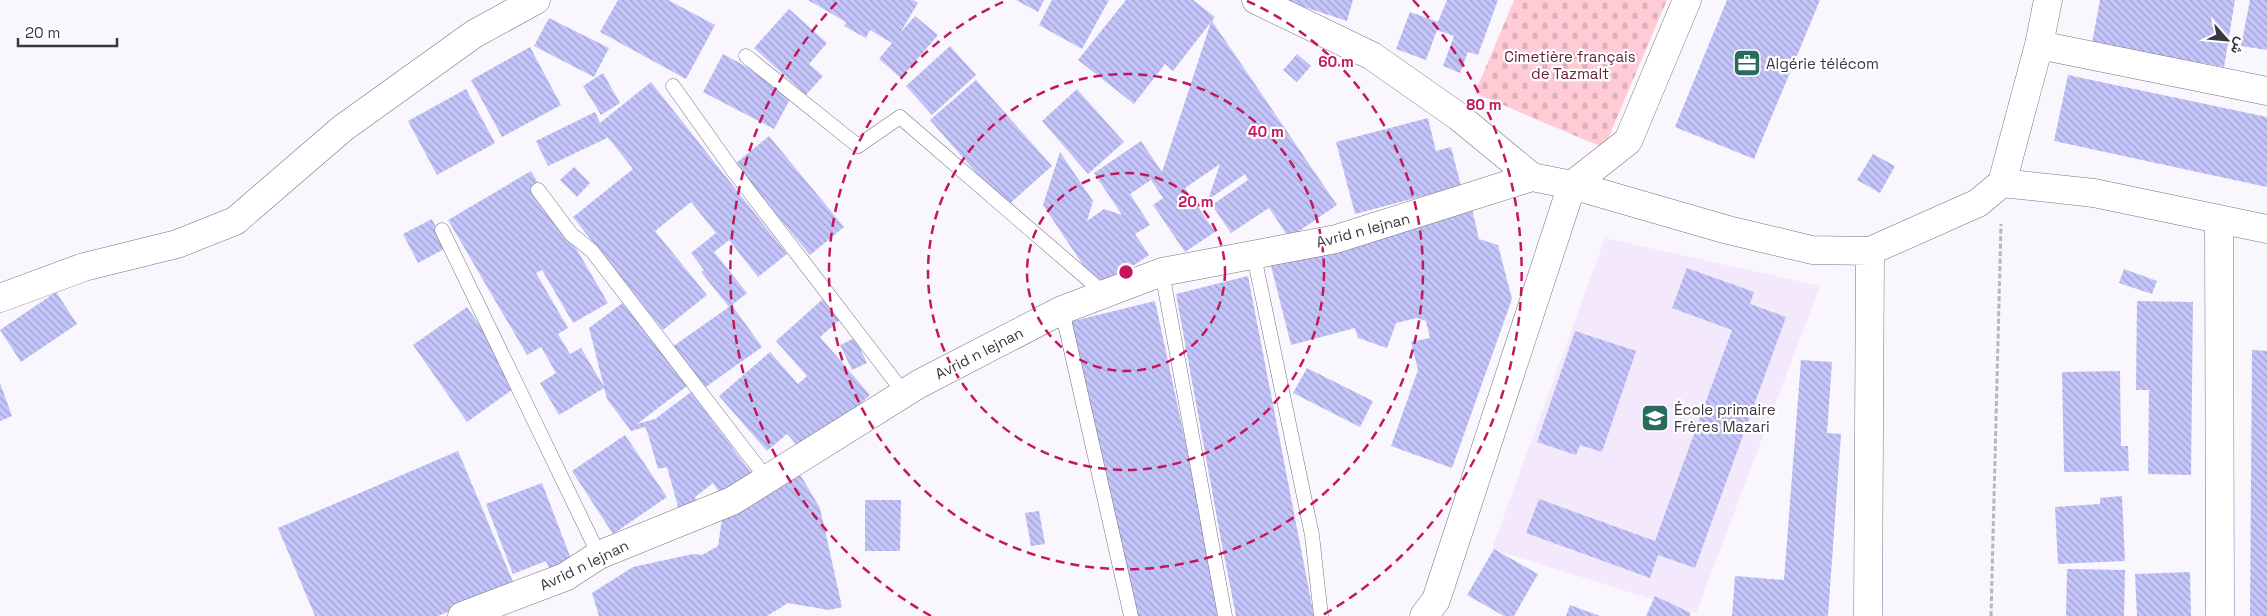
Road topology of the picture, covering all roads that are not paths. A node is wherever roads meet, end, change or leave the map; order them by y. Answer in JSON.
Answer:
{"nodes":[{"id":1,"x":536,"y":0,"type":"edge"},
{"id":2,"x":1256,"y":0,"type":"edge"},
{"id":3,"x":1687,"y":0,"type":"edge"},
{"id":4,"x":2048,"y":0,"type":"edge"},
{"id":5,"x":2039,"y":45,"type":"junction"},
{"id":6,"x":746,"y":56,"type":"dead end"},
{"id":7,"x":673,"y":86,"type":"dead end"},
{"id":8,"x":2267,"y":92,"type":"edge"},
{"id":9,"x":1532,"y":177,"type":"junction"},
{"id":10,"x":2002,"y":183,"type":"junction"},
{"id":11,"x":1572,"y":185,"type":"junction"},
{"id":12,"x":538,"y":190,"type":"dead end"},
{"id":13,"x":2219,"y":219,"type":"junction"},
{"id":14,"x":2267,"y":229,"type":"edge"},
{"id":15,"x":442,"y":230,"type":"dead end"},
{"id":16,"x":1870,"y":251,"type":"junction"},
{"id":17,"x":1254,"y":256,"type":"junction"},
{"id":18,"x":1162,"y":272,"type":"junction"},
{"id":19,"x":1106,"y":294,"type":"junction"},
{"id":20,"x":0,"y":298,"type":"edge"},
{"id":21,"x":1062,"y":310,"type":"junction"},
{"id":22,"x":904,"y":393,"type":"junction"},
{"id":23,"x":768,"y":479,"type":"junction"},
{"id":24,"x":599,"y":555,"type":"junction"},
{"id":25,"x":1435,"y":610,"type":"edge"},
{"id":26,"x":462,"y":616,"type":"edge"},
{"id":27,"x":1131,"y":616,"type":"edge"},
{"id":28,"x":1225,"y":616,"type":"edge"},
{"id":29,"x":1321,"y":616,"type":"edge"},
{"id":30,"x":1868,"y":616,"type":"edge"},
{"id":31,"x":2220,"y":616,"type":"edge"}],
"edges":[{"from":1,"to":20,"type":"street"},
{"from":2,"to":9,"type":"street"},
{"from":3,"to":11,"type":"street"},
{"from":4,"to":5,"type":"street"},
{"from":5,"to":8,"type":"street"},
{"from":5,"to":10,"type":"street"},
{"from":6,"to":19,"type":"lane"},
{"from":7,"to":22,"type":"lane"},
{"from":9,"to":11,"type":"street"},
{"from":9,"to":17,"type":"street","name":"Avrid n lejnan"},
{"from":10,"to":13,"type":"street"},
{"from":10,"to":16,"type":"street"},
{"from":11,"to":16,"type":"street"},
{"from":11,"to":25,"type":"street"},
{"from":12,"to":23,"type":"lane"},
{"from":13,"to":14,"type":"street"},
{"from":13,"to":31,"type":"street"},
{"from":15,"to":24,"type":"lane"},
{"from":16,"to":30,"type":"street"},
{"from":17,"to":18,"type":"street","name":"Avrid n lejnan"},
{"from":17,"to":29,"type":"lane"},
{"from":18,"to":19,"type":"street","name":"Avrid n lejnan"},
{"from":18,"to":28,"type":"lane"},
{"from":19,"to":21,"type":"street","name":"Avrid n lejnan"},
{"from":21,"to":22,"type":"street","name":"Avrid n lejnan"},
{"from":21,"to":27,"type":"lane"},
{"from":22,"to":23,"type":"street","name":"Avrid n lejnan"},
{"from":23,"to":24,"type":"street","name":"Avrid n lejnan"},
{"from":24,"to":26,"type":"street","name":"Avrid n lejnan"}]}
